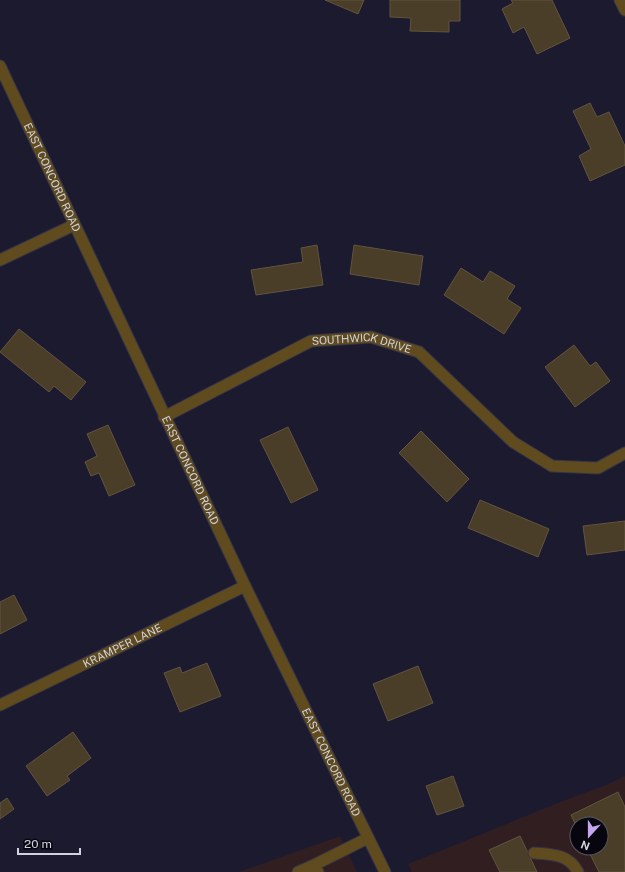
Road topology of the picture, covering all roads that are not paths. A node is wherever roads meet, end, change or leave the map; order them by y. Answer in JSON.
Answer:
{"nodes":[{"id":1,"x":620,"y":0,"type":"edge"},
{"id":2,"x":625,"y":10,"type":"edge"},
{"id":3,"x":0,"y":66,"type":"edge"},
{"id":4,"x":74,"y":225,"type":"junction"},
{"id":5,"x":0,"y":260,"type":"edge"},
{"id":6,"x":164,"y":417,"type":"junction"},
{"id":7,"x":625,"y":453,"type":"edge"},
{"id":8,"x":245,"y":586,"type":"junction"},
{"id":9,"x":0,"y":705,"type":"edge"},
{"id":10,"x":368,"y":838,"type":"junction"},
{"id":11,"x":534,"y":853,"type":"dead end"},
{"id":12,"x":316,"y":868,"type":"edge"},
{"id":13,"x":298,"y":872,"type":"edge"},
{"id":14,"x":385,"y":872,"type":"edge"},
{"id":15,"x":578,"y":872,"type":"edge"}],
"edges":[{"from":1,"to":2,"type":"street"},
{"from":3,"to":4,"type":"street","name":"EAST CONCORD ROAD"},
{"from":4,"to":5,"type":"street"},
{"from":4,"to":6,"type":"street","name":"EAST CONCORD ROAD"},
{"from":6,"to":7,"type":"street","name":"SOUTHWICK DRIVE"},
{"from":6,"to":8,"type":"street","name":"EAST CONCORD ROAD"},
{"from":8,"to":9,"type":"street","name":"KRAMPER LANE"},
{"from":8,"to":10,"type":"street","name":"EAST CONCORD ROAD"},
{"from":10,"to":12,"type":"street"},
{"from":10,"to":14,"type":"street","name":"EAST CONCORD ROAD"},
{"from":11,"to":15,"type":"street"},
{"from":12,"to":13,"type":"street"}]}
